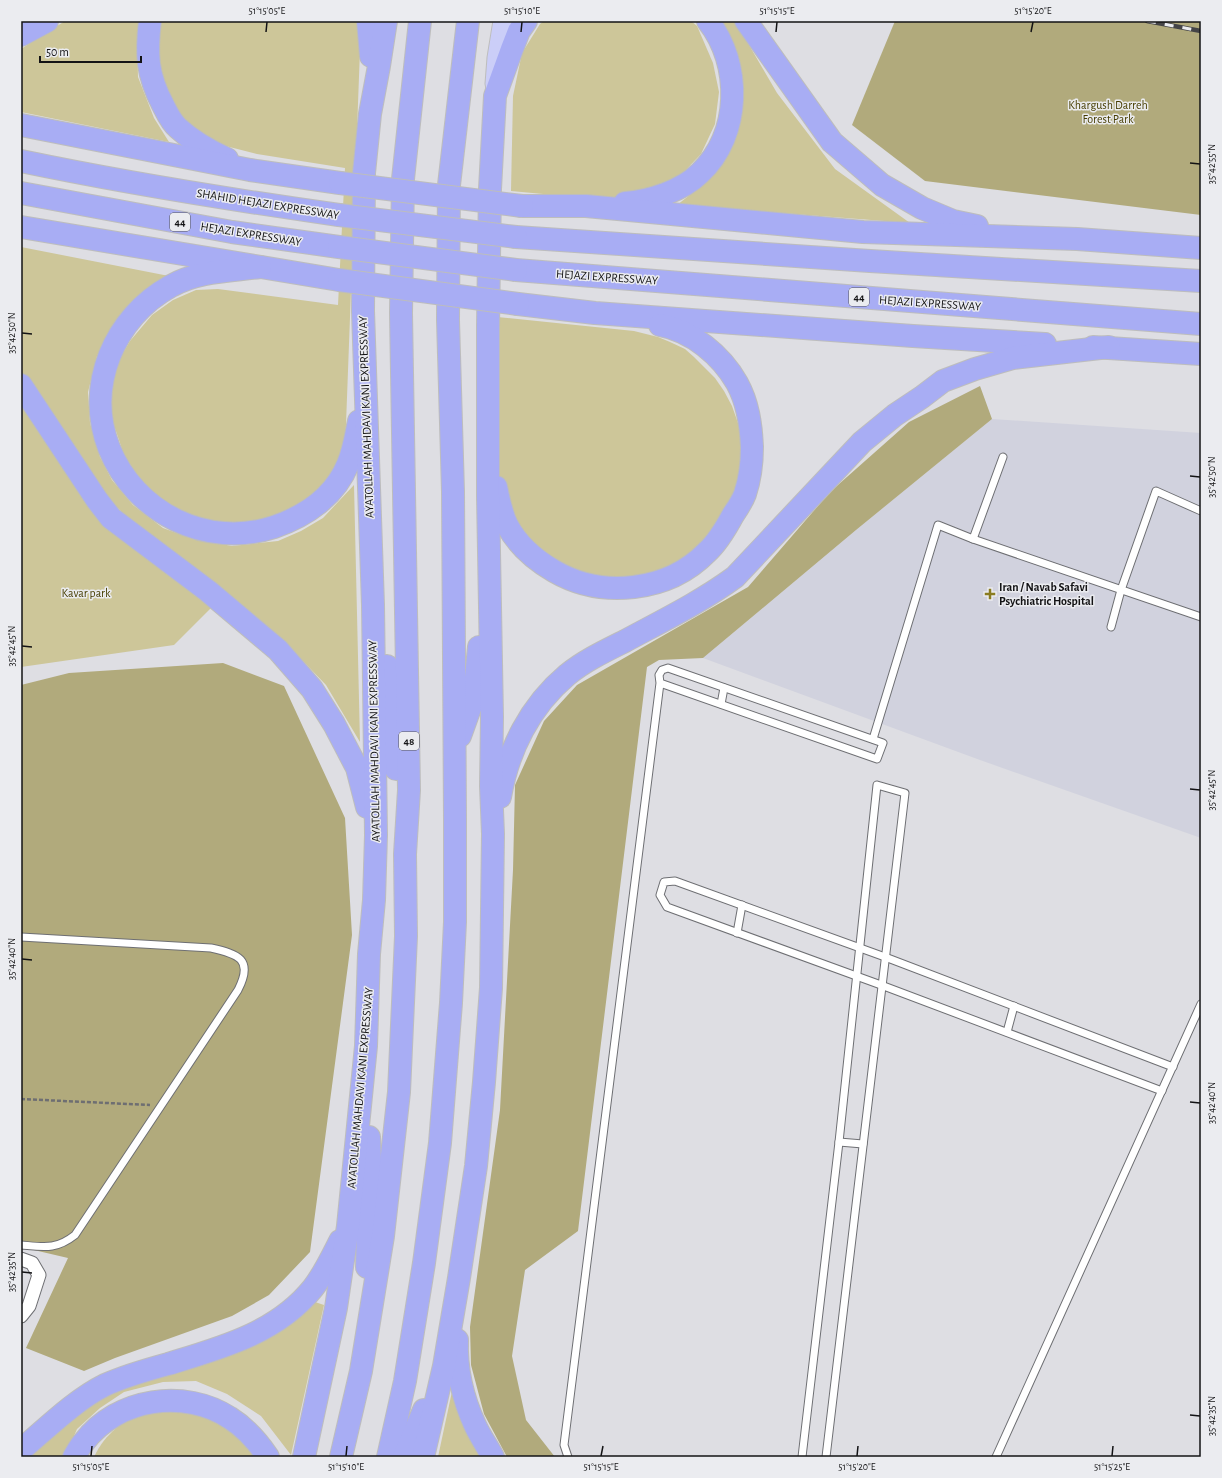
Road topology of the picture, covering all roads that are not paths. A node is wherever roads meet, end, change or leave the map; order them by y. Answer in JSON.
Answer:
{"nodes":[{"id":1,"x":47,"y":21,"type":"edge"},
{"id":2,"x":150,"y":21,"type":"edge"},
{"id":3,"x":368,"y":21,"type":"edge"},
{"id":4,"x":386,"y":21,"type":"edge"},
{"id":5,"x":420,"y":21,"type":"edge"},
{"id":6,"x":468,"y":21,"type":"edge"},
{"id":7,"x":504,"y":21,"type":"edge"},
{"id":8,"x":526,"y":21,"type":"edge"},
{"id":9,"x":708,"y":21,"type":"edge"},
{"id":10,"x":746,"y":21,"type":"edge"},
{"id":11,"x":21,"y":35,"type":"edge"},
{"id":12,"x":496,"y":96,"type":"junction"},
{"id":13,"x":370,"y":114,"type":"junction"},
{"id":14,"x":21,"y":125,"type":"edge"},
{"id":15,"x":21,"y":161,"type":"edge"},
{"id":16,"x":250,"y":170,"type":"junction"},
{"id":17,"x":21,"y":193,"type":"edge"},
{"id":18,"x":586,"y":206,"type":"junction"},
{"id":19,"x":21,"y":227,"type":"edge"},
{"id":20,"x":1077,"y":239,"type":"junction"},
{"id":21,"x":1201,"y":248,"type":"edge"},
{"id":22,"x":260,"y":267,"type":"junction"},
{"id":23,"x":1201,"y":281,"type":"edge"},
{"id":24,"x":595,"y":313,"type":"junction"},
{"id":25,"x":1201,"y":324,"type":"edge"},
{"id":26,"x":1109,"y":347,"type":"junction"},
{"id":27,"x":1201,"y":354,"type":"edge"},
{"id":28,"x":21,"y":385,"type":"edge"},
{"id":29,"x":366,"y":394,"type":"junction"},
{"id":30,"x":1003,"y":458,"type":"dead end"},
{"id":31,"x":488,"y":464,"type":"junction"},
{"id":32,"x":1201,"y":511,"type":"edge"},
{"id":33,"x":973,"y":539,"type":"junction"},
{"id":34,"x":489,"y":574,"type":"junction"},
{"id":35,"x":1121,"y":590,"type":"junction"},
{"id":36,"x":373,"y":605,"type":"junction"},
{"id":37,"x":1201,"y":617,"type":"edge"},
{"id":38,"x":1111,"y":627,"type":"dead end"},
{"id":39,"x":660,"y":683,"type":"junction"},
{"id":40,"x":724,"y":688,"type":"junction"},
{"id":41,"x":721,"y":704,"type":"junction"},
{"id":42,"x":873,"y":739,"type":"junction"},
{"id":43,"x":455,"y":748,"type":"junction"},
{"id":44,"x":376,"y":834,"type":"junction"},
{"id":45,"x":493,"y":834,"type":"junction"},
{"id":46,"x":405,"y":854,"type":"junction"},
{"id":47,"x":742,"y":905,"type":"junction"},
{"id":48,"x":737,"y":932,"type":"junction"},
{"id":49,"x":21,"y":937,"type":"edge"},
{"id":50,"x":860,"y":948,"type":"junction"},
{"id":51,"x":885,"y":957,"type":"junction"},
{"id":52,"x":857,"y":977,"type":"junction"},
{"id":53,"x":881,"y":985,"type":"junction"},
{"id":54,"x":1201,"y":1004,"type":"edge"},
{"id":55,"x":1014,"y":1006,"type":"junction"},
{"id":56,"x":1007,"y":1032,"type":"junction"},
{"id":57,"x":1173,"y":1067,"type":"junction"},
{"id":58,"x":364,"y":1070,"type":"junction"},
{"id":59,"x":1162,"y":1091,"type":"junction"},
{"id":60,"x":839,"y":1142,"type":"junction"},
{"id":61,"x":863,"y":1144,"type":"junction"},
{"id":62,"x":348,"y":1226,"type":"junction"},
{"id":63,"x":21,"y":1245,"type":"edge"},
{"id":64,"x":21,"y":1259,"type":"edge"},
{"id":65,"x":459,"y":1278,"type":"junction"},
{"id":66,"x":21,"y":1316,"type":"edge"},
{"id":67,"x":366,"y":1339,"type":"junction"},
{"id":68,"x":444,"y":1366,"type":"junction"},
{"id":69,"x":21,"y":1450,"type":"edge"},
{"id":70,"x":74,"y":1457,"type":"edge"},
{"id":71,"x":268,"y":1457,"type":"edge"},
{"id":72,"x":304,"y":1457,"type":"edge"},
{"id":73,"x":341,"y":1457,"type":"edge"},
{"id":74,"x":388,"y":1457,"type":"edge"},
{"id":75,"x":404,"y":1457,"type":"edge"},
{"id":76,"x":423,"y":1457,"type":"edge"},
{"id":77,"x":493,"y":1457,"type":"edge"},
{"id":78,"x":568,"y":1457,"type":"edge"},
{"id":79,"x":802,"y":1457,"type":"edge"},
{"id":80,"x":826,"y":1457,"type":"edge"},
{"id":81,"x":996,"y":1457,"type":"edge"}],
"edges":[{"from":1,"to":11,"type":"highway"},
{"from":2,"to":16,"type":"highway"},
{"from":3,"to":13,"type":"highway"},
{"from":4,"to":13,"type":"highway","name":"AYATOLLAH MAHDAVI KANI EXPRESSWAY"},
{"from":5,"to":46,"type":"highway","number":"48"},
{"from":6,"to":43,"type":"highway"},
{"from":7,"to":12,"type":"main road"},
{"from":8,"to":12,"type":"highway"},
{"from":9,"to":18,"type":"highway"},
{"from":10,"to":20,"type":"highway"},
{"from":12,"to":31,"type":"highway"},
{"from":13,"to":29,"type":"highway","name":"AYATOLLAH MAHDAVI KANI EXPRESSWAY"},
{"from":14,"to":16,"type":"highway"},
{"from":15,"to":23,"type":"highway","name":"SHAHID HEJAZI EXPRESSWAY","bridge":true},
{"from":16,"to":18,"type":"highway","bridge":true},
{"from":17,"to":25,"type":"highway","name":"HEJAZI EXPRESSWAY","number":"44","bridge":true},
{"from":18,"to":20,"type":"highway"},
{"from":19,"to":22,"type":"highway"},
{"from":20,"to":21,"type":"highway"},
{"from":22,"to":24,"type":"highway","bridge":true},
{"from":22,"to":29,"type":"highway"},
{"from":24,"to":26,"type":"highway"},
{"from":24,"to":31,"type":"highway"},
{"from":26,"to":27,"type":"highway"},
{"from":26,"to":45,"type":"highway"},
{"from":28,"to":44,"type":"highway"},
{"from":29,"to":36,"type":"highway","name":"AYATOLLAH MAHDAVI KANI EXPRESSWAY"},
{"from":30,"to":33,"type":"lane"},
{"from":31,"to":34,"type":"highway"},
{"from":32,"to":35,"type":"lane"},
{"from":33,"to":35,"type":"lane"},
{"from":33,"to":42,"type":"lane"},
{"from":34,"to":43,"type":"highway"},
{"from":34,"to":45,"type":"highway"},
{"from":35,"to":37,"type":"lane"},
{"from":35,"to":38,"type":"lane"},
{"from":36,"to":44,"type":"highway","name":"AYATOLLAH MAHDAVI KANI EXPRESSWAY"},
{"from":36,"to":46,"type":"highway"},
{"from":39,"to":40,"type":"lane"},
{"from":39,"to":41,"type":"lane"},
{"from":39,"to":78,"type":"lane"},
{"from":40,"to":41,"type":"lane"},
{"from":40,"to":42,"type":"lane"},
{"from":41,"to":42,"type":"lane"},
{"from":43,"to":74,"type":"highway"},
{"from":44,"to":58,"type":"highway","name":"AYATOLLAH MAHDAVI KANI EXPRESSWAY"},
{"from":45,"to":65,"type":"highway"},
{"from":46,"to":67,"type":"highway","number":"48"},
{"from":47,"to":48,"type":"lane"},
{"from":47,"to":48,"type":"lane"},
{"from":47,"to":50,"type":"lane"},
{"from":48,"to":52,"type":"lane"},
{"from":49,"to":63,"type":"lane"},
{"from":50,"to":51,"type":"lane"},
{"from":50,"to":51,"type":"lane"},
{"from":50,"to":52,"type":"lane"},
{"from":51,"to":53,"type":"lane"},
{"from":51,"to":55,"type":"lane"},
{"from":52,"to":53,"type":"lane"},
{"from":52,"to":60,"type":"lane"},
{"from":53,"to":56,"type":"lane"},
{"from":53,"to":61,"type":"lane"},
{"from":54,"to":57,"type":"lane"},
{"from":55,"to":56,"type":"lane"},
{"from":55,"to":57,"type":"lane"},
{"from":56,"to":59,"type":"lane"},
{"from":57,"to":59,"type":"lane"},
{"from":58,"to":62,"type":"highway","name":"AYATOLLAH MAHDAVI KANI EXPRESSWAY"},
{"from":58,"to":67,"type":"highway"},
{"from":59,"to":81,"type":"lane"},
{"from":60,"to":61,"type":"lane"},
{"from":60,"to":79,"type":"lane"},
{"from":61,"to":80,"type":"lane"},
{"from":62,"to":69,"type":"highway"},
{"from":62,"to":72,"type":"highway","name":"AYATOLLAH MAHDAVI KANI EXPRESSWAY"},
{"from":64,"to":66,"type":"street"},
{"from":65,"to":68,"type":"highway"},
{"from":65,"to":77,"type":"highway"},
{"from":67,"to":73,"type":"highway","number":"48"},
{"from":68,"to":75,"type":"highway"},
{"from":68,"to":76,"type":"highway"},
{"from":70,"to":71,"type":"highway"}]}
